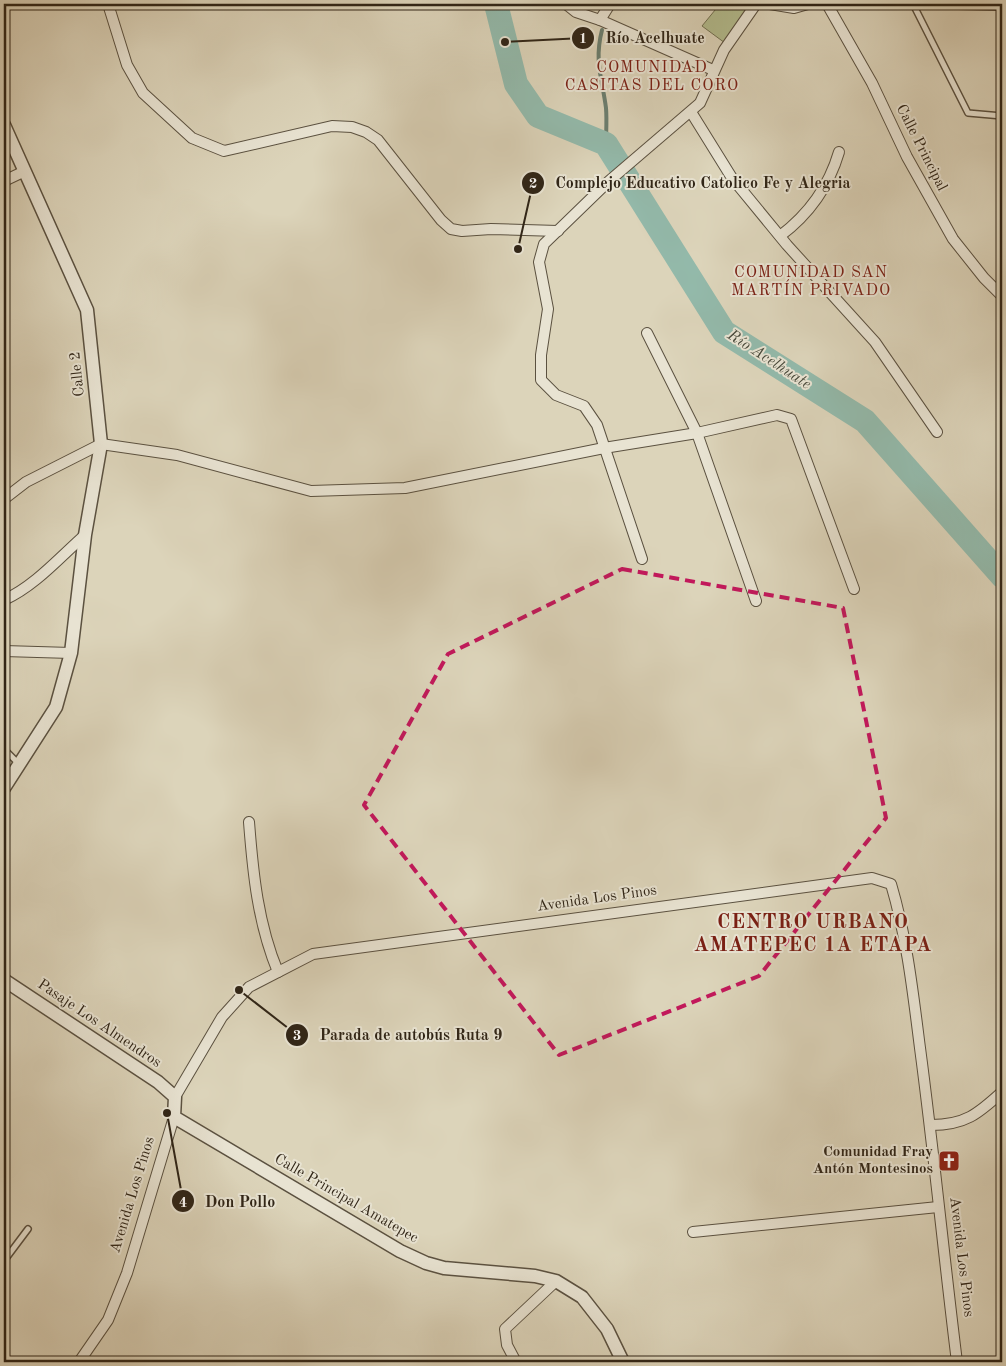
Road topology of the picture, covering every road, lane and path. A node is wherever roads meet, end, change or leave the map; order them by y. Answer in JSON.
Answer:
{"nodes":[{"id":1,"x":108,"y":4,"type":"edge"},
{"id":2,"x":566,"y":4,"type":"edge"},
{"id":3,"x":610,"y":4,"type":"edge"},
{"id":4,"x":756,"y":4,"type":"edge"},
{"id":5,"x":770,"y":4,"type":"edge"},
{"id":6,"x":808,"y":4,"type":"edge"},
{"id":7,"x":827,"y":4,"type":"edge"},
{"id":8,"x":914,"y":4,"type":"edge"},
{"id":9,"x":1002,"y":7,"type":"edge"},
{"id":10,"x":600,"y":20,"type":"junction"},
{"id":11,"x":713,"y":70,"type":"junction"},
{"id":12,"x":691,"y":112,"type":"junction"},
{"id":13,"x":1002,"y":116,"type":"edge"},
{"id":14,"x":4,"y":125,"type":"edge"},
{"id":15,"x":839,"y":152,"type":"dead end"},
{"id":16,"x":25,"y":172,"type":"junction"},
{"id":17,"x":4,"y":181,"type":"edge"},
{"id":18,"x":558,"y":231,"type":"junction"},
{"id":19,"x":780,"y":236,"type":"junction"},
{"id":20,"x":1002,"y":296,"type":"edge"},
{"id":21,"x":647,"y":333,"type":"dead end"},
{"id":22,"x":937,"y":432,"type":"dead end"},
{"id":23,"x":698,"y":433,"type":"junction"},
{"id":24,"x":101,"y":444,"type":"junction"},
{"id":25,"x":604,"y":448,"type":"junction"},
{"id":26,"x":4,"y":499,"type":"edge"},
{"id":27,"x":85,"y":535,"type":"junction"},
{"id":28,"x":642,"y":559,"type":"dead end"},
{"id":29,"x":854,"y":589,"type":"dead end"},
{"id":30,"x":4,"y":600,"type":"edge"},
{"id":31,"x":756,"y":601,"type":"dead end"},
{"id":32,"x":4,"y":651,"type":"edge"},
{"id":33,"x":71,"y":653,"type":"junction"},
{"id":34,"x":4,"y":749,"type":"edge"},
{"id":35,"x":20,"y":764,"type":"junction"},
{"id":36,"x":4,"y":788,"type":"edge"},
{"id":37,"x":249,"y":822,"type":"dead end"},
{"id":38,"x":278,"y":972,"type":"junction"},
{"id":39,"x":4,"y":980,"type":"edge"},
{"id":40,"x":1002,"y":1092,"type":"edge"},
{"id":41,"x":175,"y":1097,"type":"junction"},
{"id":42,"x":174,"y":1117,"type":"junction"},
{"id":43,"x":931,"y":1125,"type":"junction"},
{"id":44,"x":938,"y":1207,"type":"junction"},
{"id":45,"x":28,"y":1229,"type":"dead end"},
{"id":46,"x":693,"y":1232,"type":"dead end"},
{"id":47,"x":4,"y":1261,"type":"edge"},
{"id":48,"x":556,"y":1281,"type":"junction"},
{"id":49,"x":79,"y":1362,"type":"edge"},
{"id":50,"x":516,"y":1362,"type":"edge"},
{"id":51,"x":623,"y":1362,"type":"edge"},
{"id":52,"x":958,"y":1362,"type":"edge"}],
"edges":[{"from":1,"to":18,"type":"street"},
{"from":2,"to":10,"type":"street"},
{"from":3,"to":10,"type":"street"},
{"from":4,"to":11,"type":"street"},
{"from":5,"to":6,"type":"street"},
{"from":7,"to":20,"type":"street","name":"Calle Principal"},
{"from":8,"to":9,"type":"lane"},
{"from":8,"to":13,"type":"lane"},
{"from":10,"to":11,"type":"street"},
{"from":11,"to":12,"type":"street"},
{"from":12,"to":18,"type":"street"},
{"from":12,"to":19,"type":"street"},
{"from":14,"to":16,"type":"street","name":"Calle 2"},
{"from":15,"to":19,"type":"street"},
{"from":16,"to":17,"type":"street"},
{"from":16,"to":24,"type":"street","name":"Calle 2"},
{"from":18,"to":25,"type":"street"},
{"from":19,"to":22,"type":"street"},
{"from":21,"to":23,"type":"street"},
{"from":23,"to":25,"type":"street"},
{"from":23,"to":29,"type":"street"},
{"from":23,"to":31,"type":"street"},
{"from":24,"to":25,"type":"street"},
{"from":24,"to":26,"type":"street"},
{"from":24,"to":27,"type":"street","name":"Calle 2"},
{"from":25,"to":28,"type":"street"},
{"from":27,"to":30,"type":"street"},
{"from":27,"to":33,"type":"street","name":"Calle 2"},
{"from":32,"to":33,"type":"street"},
{"from":33,"to":35,"type":"street","name":"Calle 2"},
{"from":34,"to":35,"type":"lane"},
{"from":35,"to":36,"type":"street","name":"Calle 2"},
{"from":37,"to":38,"type":"street"},
{"from":38,"to":41,"type":"street","name":"Avenida Los Pinos"},
{"from":38,"to":43,"type":"street","name":"Avenida Los Pinos"},
{"from":39,"to":41,"type":"street","name":"Pasaje Los Almendros"},
{"from":40,"to":43,"type":"street"},
{"from":41,"to":42,"type":"street","name":"Avenida Los Pinos"},
{"from":42,"to":48,"type":"street","name":"Calle Principal Amatepec"},
{"from":42,"to":49,"type":"street","name":"Avenida Los Pinos"},
{"from":43,"to":44,"type":"street","name":"Avenida Los Pinos"},
{"from":44,"to":46,"type":"street"},
{"from":44,"to":52,"type":"street","name":"Avenida Los Pinos"},
{"from":45,"to":47,"type":"lane"},
{"from":48,"to":50,"type":"street"},
{"from":48,"to":51,"type":"street","name":"Calle Principal Amatepec"}]}
